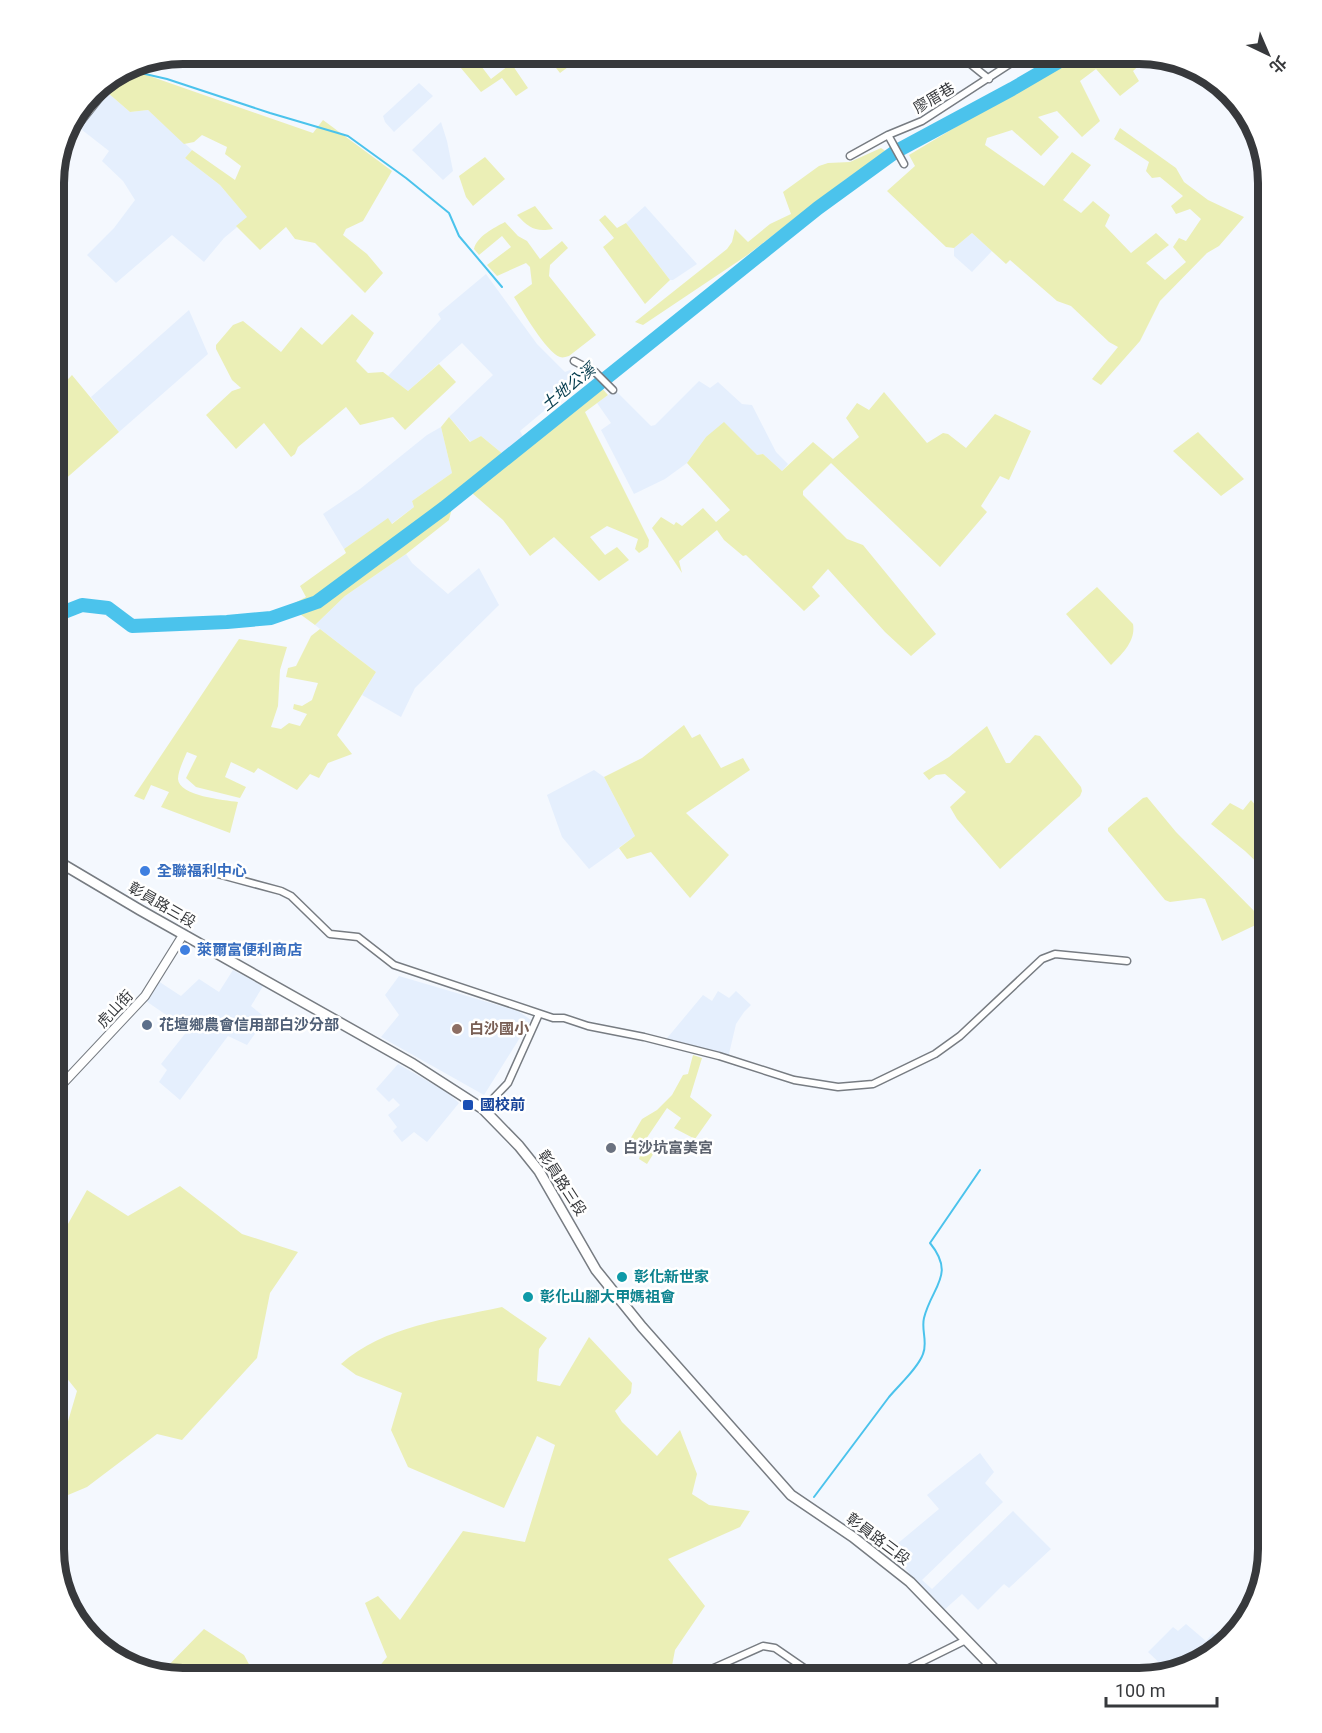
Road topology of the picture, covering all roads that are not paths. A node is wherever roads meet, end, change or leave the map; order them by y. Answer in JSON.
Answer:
{"nodes":[{"id":1,"x":971,"y":65,"type":"edge"},
{"id":2,"x":1009,"y":65,"type":"edge"},
{"id":3,"x":989,"y":79,"type":"junction"},
{"id":4,"x":888,"y":135,"type":"junction"},
{"id":5,"x":850,"y":156,"type":"dead end"},
{"id":6,"x":903,"y":162,"type":"dead end"},
{"id":7,"x":574,"y":361,"type":"dead end"},
{"id":8,"x":613,"y":390,"type":"dead end"},
{"id":9,"x":64,"y":865,"type":"edge"},
{"id":10,"x":214,"y":873,"type":"dead end"},
{"id":11,"x":183,"y":934,"type":"junction"},
{"id":12,"x":1127,"y":960,"type":"dead end"},
{"id":13,"x":539,"y":1014,"type":"junction"},
{"id":14,"x":64,"y":1082,"type":"edge"},
{"id":15,"x":483,"y":1109,"type":"junction"},
{"id":16,"x":966,"y":1640,"type":"junction"},
{"id":17,"x":713,"y":1668,"type":"edge"},
{"id":18,"x":804,"y":1668,"type":"edge"},
{"id":19,"x":909,"y":1668,"type":"edge"},
{"id":20,"x":993,"y":1668,"type":"edge"}],
"edges":[{"from":1,"to":3,"type":"street"},
{"from":2,"to":3,"type":"street","name":"廖厝巷"},
{"from":3,"to":4,"type":"street","name":"廖厝巷"},
{"from":4,"to":5,"type":"street","name":"廖厝巷"},
{"from":4,"to":6,"type":"street"},
{"from":7,"to":8,"type":"street"},
{"from":9,"to":11,"type":"main road","name":"彰員路三段"},
{"from":10,"to":13,"type":"street"},
{"from":11,"to":14,"type":"street","name":"虎山街"},
{"from":11,"to":15,"type":"main road","name":"彰員路三段"},
{"from":12,"to":13,"type":"street"},
{"from":13,"to":15,"type":"street"},
{"from":15,"to":16,"type":"main road","name":"彰員路三段"},
{"from":16,"to":19,"type":"street"},
{"from":16,"to":20,"type":"main road","name":"彰員路三段"},
{"from":17,"to":18,"type":"street"}]}
